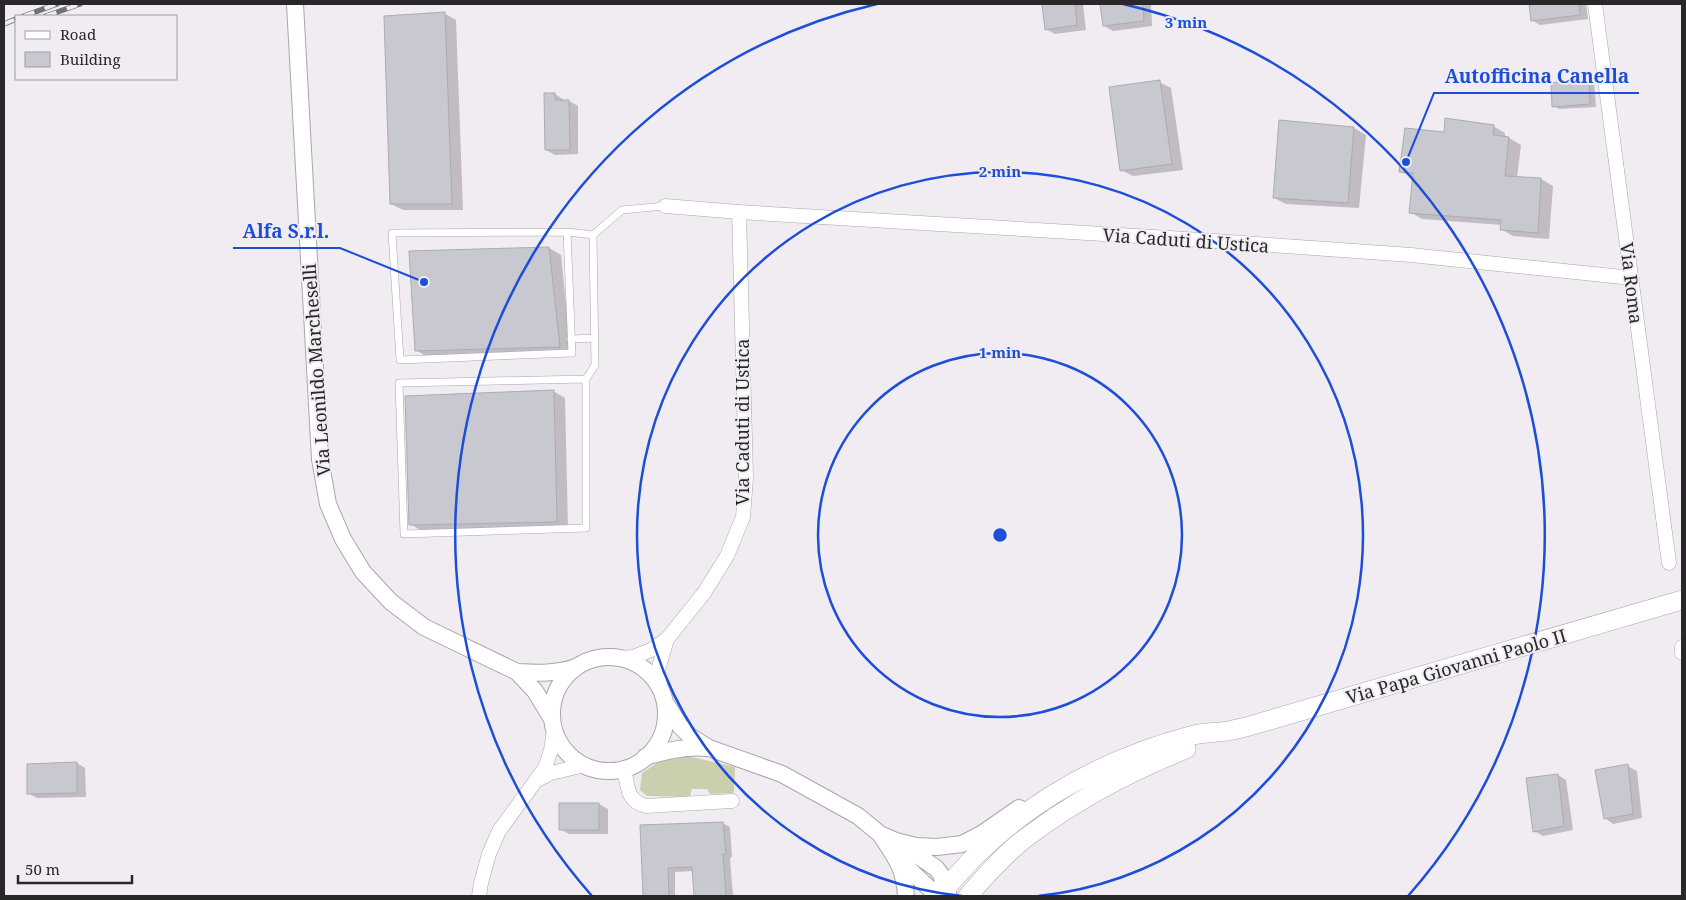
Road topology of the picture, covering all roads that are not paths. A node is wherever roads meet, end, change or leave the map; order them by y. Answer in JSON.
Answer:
{"nodes":[{"id":1,"x":295,"y":4,"type":"edge"},
{"id":2,"x":1595,"y":4,"type":"edge"},
{"id":3,"x":664,"y":206,"type":"joint"},
{"id":4,"x":739,"y":212,"type":"junction"},
{"id":5,"x":566,"y":232,"type":"junction"},
{"id":6,"x":593,"y":235,"type":"junction"},
{"id":7,"x":1632,"y":278,"type":"junction"},
{"id":8,"x":595,"y":338,"type":"junction"},
{"id":9,"x":571,"y":339,"type":"junction"},
{"id":10,"x":586,"y":379,"type":"junction"},
{"id":11,"x":1669,"y":562,"type":"dead end"},
{"id":12,"x":1682,"y":600,"type":"edge"},
{"id":13,"x":667,"y":639,"type":"junction"},
{"id":14,"x":620,"y":658,"type":"junction"},
{"id":15,"x":584,"y":663,"type":"junction"},
{"id":16,"x":517,"y":672,"type":"junction"},
{"id":17,"x":662,"y":695,"type":"junction"},
{"id":18,"x":553,"y":725,"type":"junction"},
{"id":19,"x":1228,"y":731,"type":"junction"},
{"id":20,"x":709,"y":748,"type":"junction"},
{"id":21,"x":645,"y":758,"type":"junction"},
{"id":22,"x":1122,"y":759,"type":"junction"},
{"id":23,"x":585,"y":765,"type":"junction"},
{"id":24,"x":624,"y":768,"type":"junction"},
{"id":25,"x":536,"y":780,"type":"junction"},
{"id":26,"x":732,"y":802,"type":"dead end"},
{"id":27,"x":880,"y":834,"type":"junction"},
{"id":28,"x":896,"y":841,"type":"junction"},
{"id":29,"x":897,"y":859,"type":"junction"},
{"id":30,"x":944,"y":895,"type":"edge"},
{"id":31,"x":479,"y":896,"type":"edge"},
{"id":32,"x":906,"y":896,"type":"edge"},
{"id":33,"x":968,"y":896,"type":"edge"}],
"edges":[{"from":1,"to":16,"type":"street","name":"Via Leonildo Marcheselli"},
{"from":2,"to":7,"type":"street","name":"Via Roma"},
{"from":3,"to":4,"type":"street","name":"Via Caduti di Ustica"},
{"from":3,"to":6,"type":"lane"},
{"from":4,"to":7,"type":"street","name":"Via Caduti di Ustica"},
{"from":4,"to":13,"type":"street","name":"Via Caduti di Ustica"},
{"from":5,"to":6,"type":"lane"},
{"from":5,"to":9,"type":"lane"},
{"from":5,"to":9,"type":"lane"},
{"from":6,"to":8,"type":"lane"},
{"from":7,"to":11,"type":"street","name":"Via Roma"},
{"from":8,"to":9,"type":"lane"},
{"from":8,"to":10,"type":"lane"},
{"from":10,"to":10,"type":"lane"},
{"from":12,"to":19,"type":"main road","name":"Via Papa Giovanni Paolo II"},
{"from":13,"to":14,"type":"street","name":"Via Caduti di Ustica"},
{"from":13,"to":17,"type":"street","name":"Via Caduti di Ustica"},
{"from":14,"to":15,"type":"street"},
{"from":14,"to":17,"type":"street"},
{"from":15,"to":16,"type":"street","name":"Via Leonildo Marcheselli"},
{"from":15,"to":18,"type":"street"},
{"from":16,"to":18,"type":"street","name":"Via Leonildo Marcheselli"},
{"from":17,"to":20,"type":"street"},
{"from":17,"to":21,"type":"street"},
{"from":18,"to":23,"type":"street"},
{"from":18,"to":25,"type":"street"},
{"from":19,"to":22,"type":"main road","name":"Via Papa Giovanni Paolo II"},
{"from":19,"to":33,"type":"main road","name":"Via Papa Giovanni Paolo II"},
{"from":20,"to":21,"type":"street"},
{"from":20,"to":27,"type":"street"},
{"from":21,"to":24,"type":"street"},
{"from":22,"to":28,"type":"street","name":"Via Papa Giovanni Paolo II"},
{"from":22,"to":30,"type":"main road","name":"Via Papa Giovanni Paolo II"},
{"from":23,"to":24,"type":"street"},
{"from":23,"to":25,"type":"street"},
{"from":24,"to":26,"type":"street"},
{"from":25,"to":31,"type":"street"},
{"from":27,"to":28,"type":"street","name":"Via Papa Giovanni Paolo II"},
{"from":27,"to":29,"type":"street"},
{"from":28,"to":30,"type":"street"},
{"from":29,"to":30,"type":"street"},
{"from":29,"to":32,"type":"street"}]}
